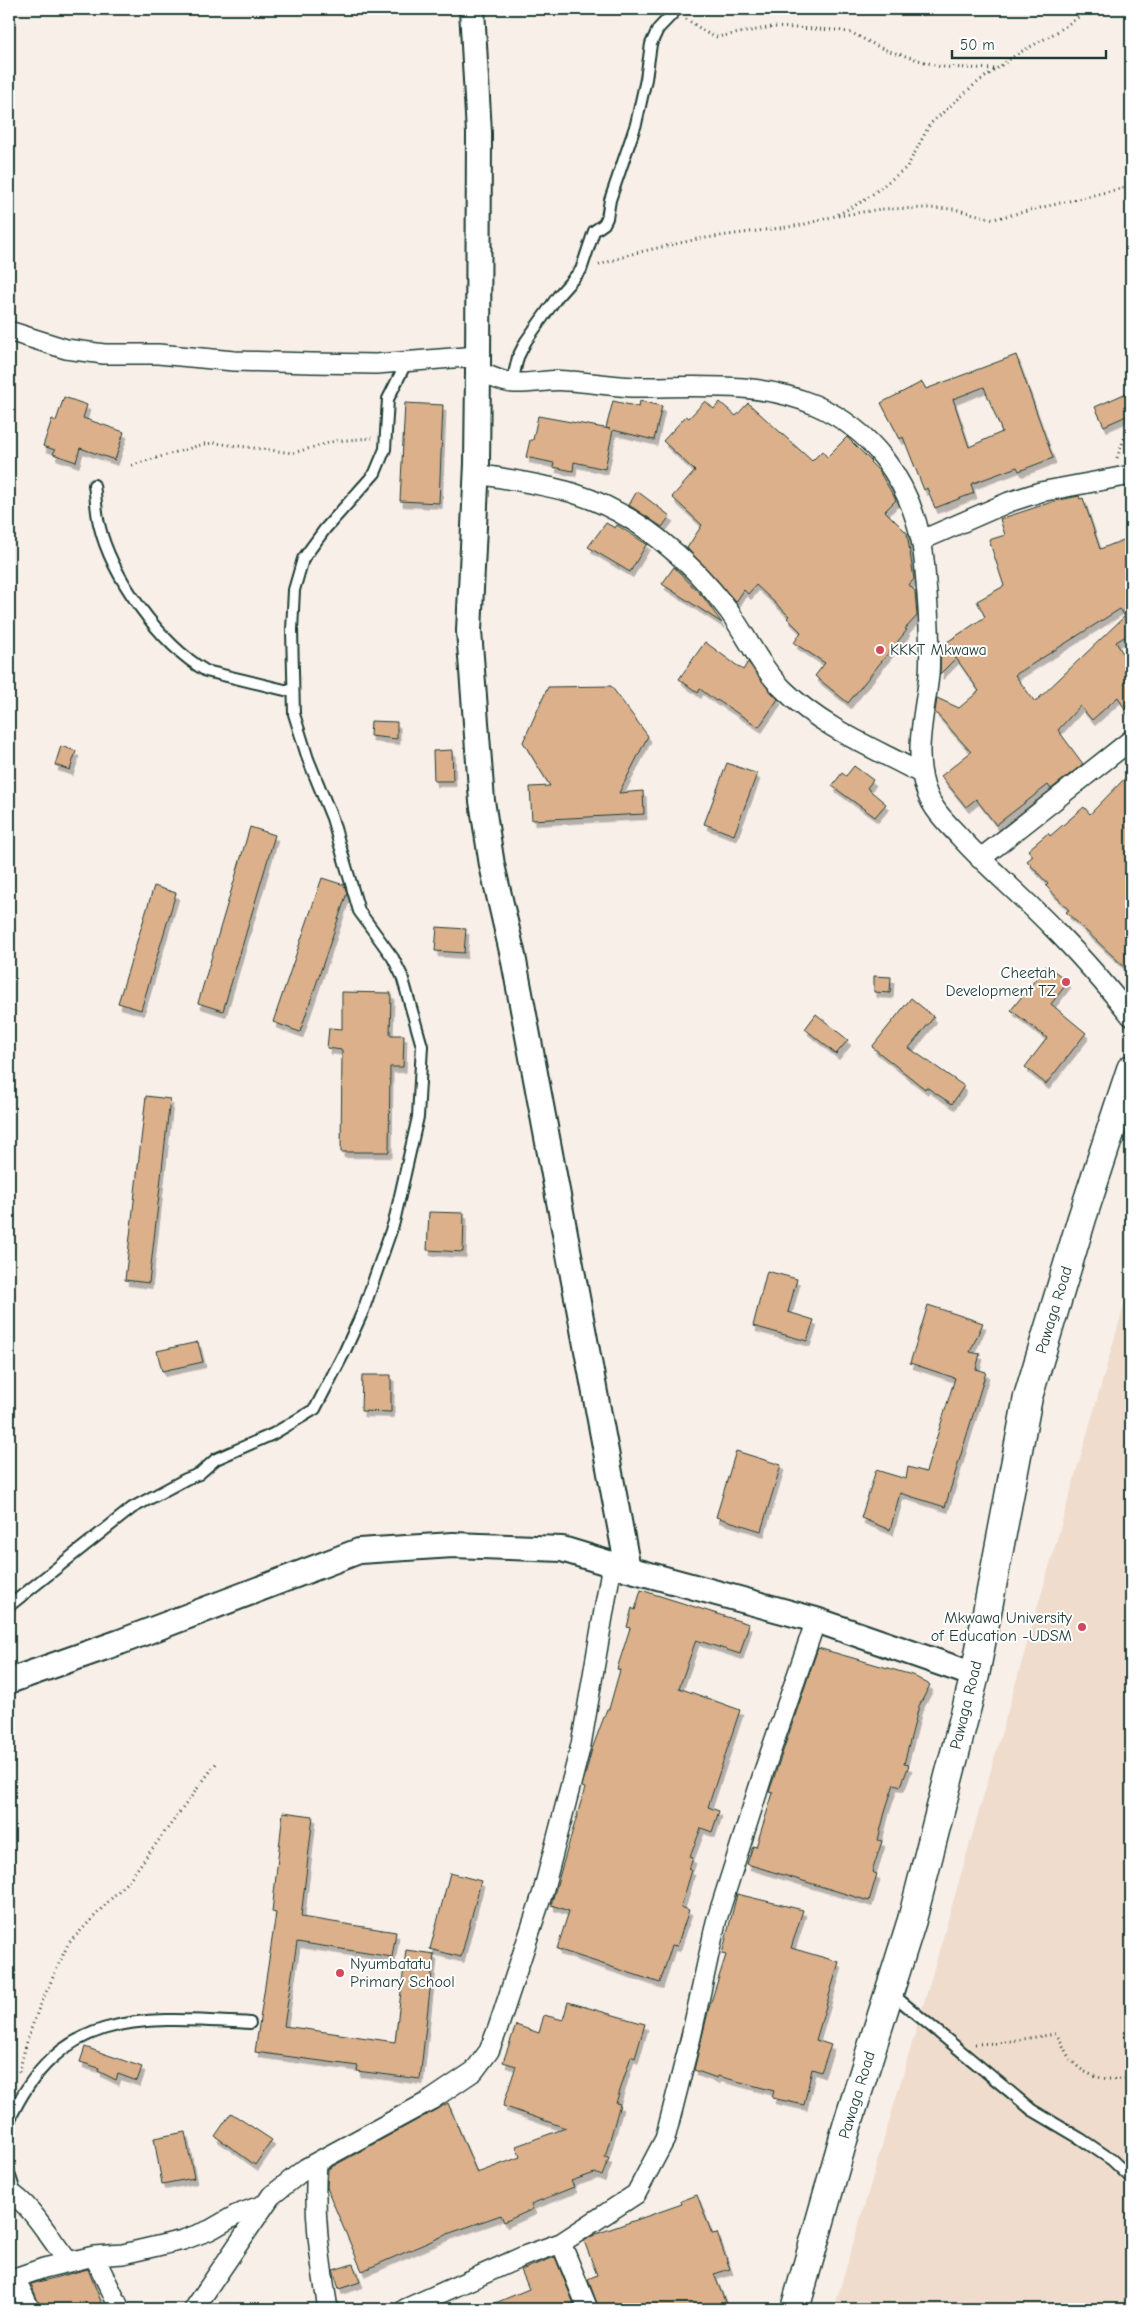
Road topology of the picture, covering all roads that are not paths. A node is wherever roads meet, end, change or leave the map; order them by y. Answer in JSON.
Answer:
{"nodes":[{"id":1,"x":472,"y":9,"type":"edge"},
{"id":2,"x":676,"y":10,"type":"edge"},
{"id":3,"x":9,"y":330,"type":"edge"},
{"id":4,"x":407,"y":360,"type":"junction"},
{"id":5,"x":478,"y":364,"type":"junction"},
{"id":6,"x":512,"y":383,"type":"junction"},
{"id":7,"x":476,"y":474,"type":"junction"},
{"id":8,"x":1131,"y":475,"type":"edge"},
{"id":9,"x":94,"y":485,"type":"dead end"},
{"id":10,"x":922,"y":540,"type":"junction"},
{"id":11,"x":293,"y":692,"type":"junction"},
{"id":12,"x":1131,"y":740,"type":"edge"},
{"id":13,"x":922,"y":774,"type":"junction"},
{"id":14,"x":980,"y":859,"type":"junction"},
{"id":15,"x":1131,"y":1016,"type":"edge"},
{"id":16,"x":1131,"y":1070,"type":"edge"},
{"id":17,"x":620,"y":1567,"type":"junction"},
{"id":18,"x":9,"y":1606,"type":"edge"},
{"id":19,"x":816,"y":1620,"type":"junction"},
{"id":20,"x":975,"y":1675,"type":"junction"},
{"id":21,"x":9,"y":1681,"type":"edge"},
{"id":22,"x":889,"y":1992,"type":"junction"},
{"id":23,"x":250,"y":2022,"type":"dead end"},
{"id":24,"x":9,"y":2121,"type":"edge"},
{"id":25,"x":317,"y":2162,"type":"junction"},
{"id":26,"x":9,"y":2173,"type":"edge"},
{"id":27,"x":1131,"y":2178,"type":"edge"},
{"id":28,"x":12,"y":2194,"type":"edge"},
{"id":29,"x":263,"y":2206,"type":"junction"},
{"id":30,"x":561,"y":2242,"type":"junction"},
{"id":31,"x":94,"y":2256,"type":"junction"},
{"id":32,"x":69,"y":2262,"type":"junction"},
{"id":33,"x":12,"y":2279,"type":"edge"},
{"id":34,"x":30,"y":2309,"type":"edge"},
{"id":35,"x":120,"y":2309,"type":"edge"},
{"id":36,"x":194,"y":2309,"type":"edge"},
{"id":37,"x":328,"y":2309,"type":"edge"},
{"id":38,"x":405,"y":2309,"type":"edge"},
{"id":39,"x":588,"y":2309,"type":"edge"},
{"id":40,"x":795,"y":2309,"type":"edge"}],
"edges":[{"from":1,"to":5,"type":"street"},
{"from":2,"to":6,"type":"lane"},
{"from":3,"to":4,"type":"street"},
{"from":4,"to":5,"type":"street"},
{"from":4,"to":11,"type":"lane"},
{"from":5,"to":6,"type":"street"},
{"from":5,"to":7,"type":"street"},
{"from":6,"to":10,"type":"street"},
{"from":7,"to":13,"type":"street"},
{"from":7,"to":17,"type":"street"},
{"from":8,"to":10,"type":"street"},
{"from":9,"to":11,"type":"lane"},
{"from":10,"to":13,"type":"street"},
{"from":11,"to":18,"type":"lane"},
{"from":12,"to":14,"type":"street"},
{"from":13,"to":14,"type":"street"},
{"from":14,"to":15,"type":"street"},
{"from":16,"to":20,"type":"main road","name":"Pawaga Road"},
{"from":17,"to":19,"type":"street"},
{"from":17,"to":21,"type":"street"},
{"from":17,"to":25,"type":"street"},
{"from":19,"to":20,"type":"street"},
{"from":19,"to":30,"type":"street"},
{"from":20,"to":22,"type":"main road","name":"Pawaga Road"},
{"from":22,"to":27,"type":"lane"},
{"from":22,"to":40,"type":"main road","name":"Pawaga Road"},
{"from":23,"to":24,"type":"lane"},
{"from":25,"to":29,"type":"street"},
{"from":25,"to":37,"type":"street"},
{"from":26,"to":28,"type":"lane"},
{"from":28,"to":32,"type":"street"},
{"from":29,"to":31,"type":"street"},
{"from":29,"to":36,"type":"street"},
{"from":30,"to":38,"type":"street"},
{"from":30,"to":39,"type":"street"},
{"from":31,"to":32,"type":"street"},
{"from":31,"to":35,"type":"street"},
{"from":32,"to":33,"type":"street"},
{"from":33,"to":34,"type":"street"}]}
